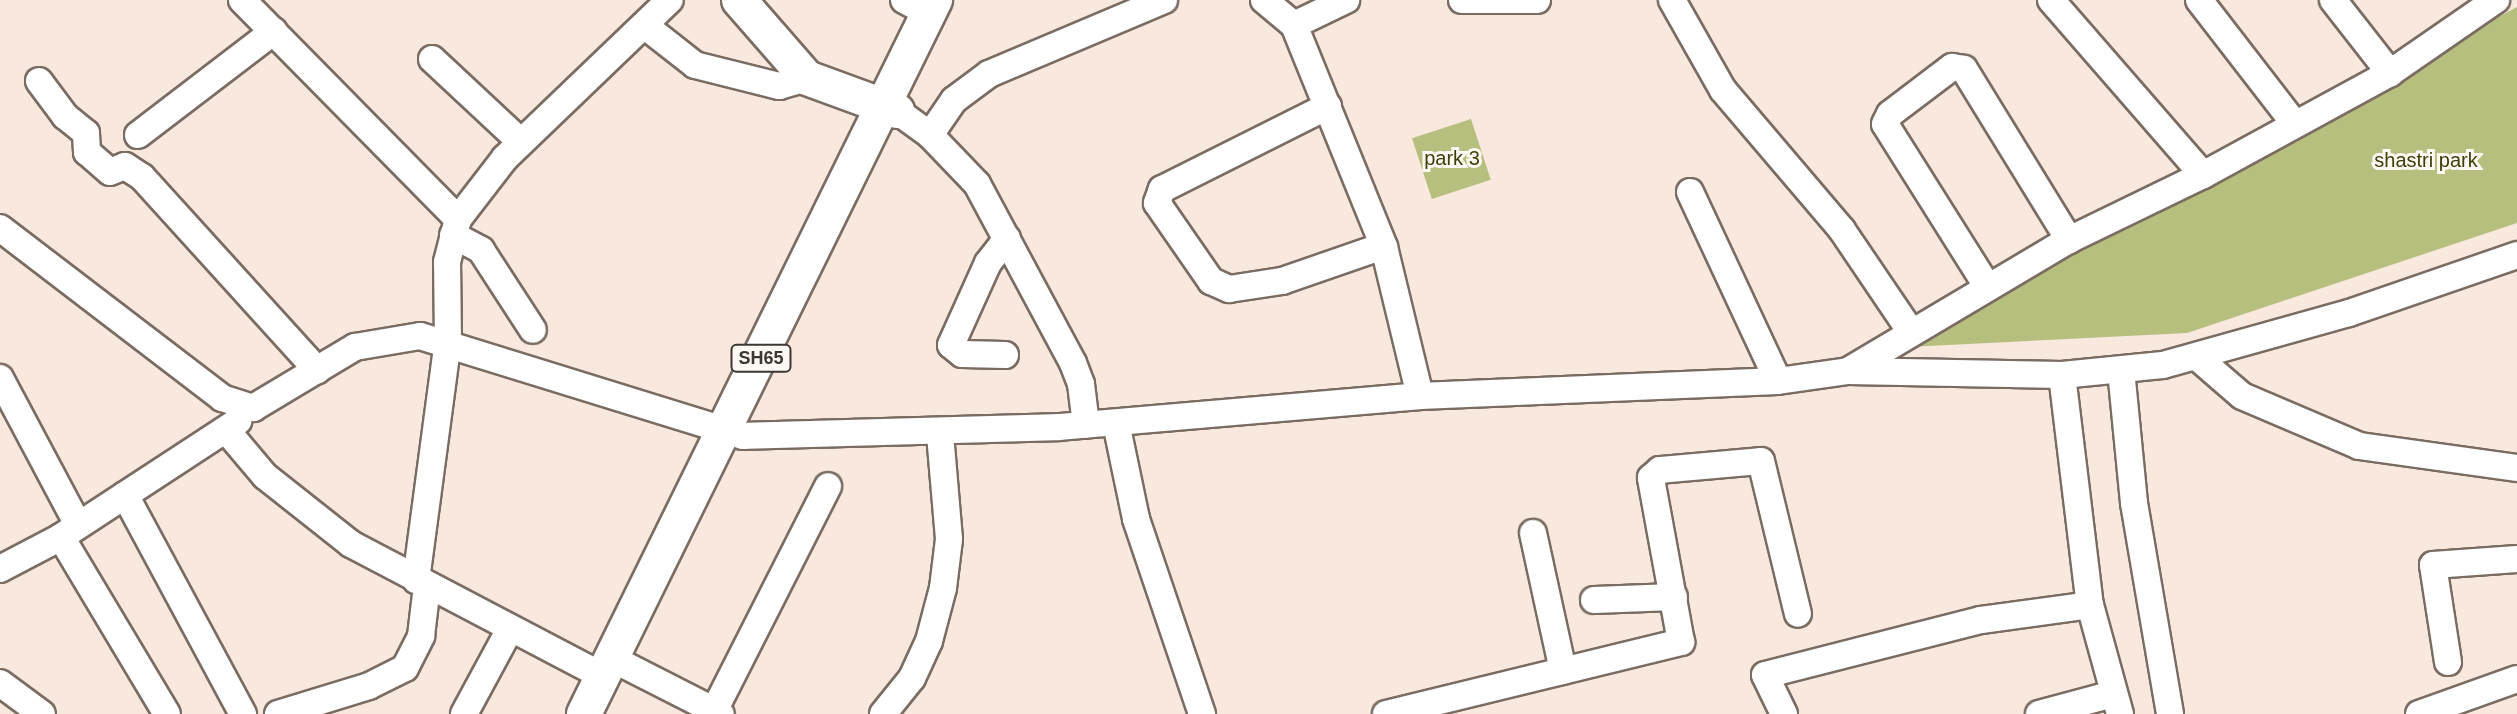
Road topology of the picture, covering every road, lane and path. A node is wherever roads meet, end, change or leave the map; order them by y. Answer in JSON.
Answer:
{"nodes":[{"id":1,"x":242,"y":0,"type":"edge"},
{"id":2,"x":670,"y":0,"type":"edge"},
{"id":3,"x":739,"y":0,"type":"edge"},
{"id":4,"x":1164,"y":0,"type":"edge"},
{"id":5,"x":1264,"y":0,"type":"edge"},
{"id":6,"x":1346,"y":0,"type":"edge"},
{"id":7,"x":1462,"y":0,"type":"edge"},
{"id":8,"x":1537,"y":0,"type":"edge"},
{"id":9,"x":1672,"y":0,"type":"edge"},
{"id":10,"x":2051,"y":0,"type":"edge"},
{"id":11,"x":2199,"y":0,"type":"edge"},
{"id":12,"x":2496,"y":0,"type":"edge"},
{"id":13,"x":930,"y":3,"type":"edge"},
{"id":14,"x":2346,"y":4,"type":"edge"},
{"id":15,"x":644,"y":25,"type":"junction"},
{"id":16,"x":1294,"y":25,"type":"junction"},
{"id":17,"x":274,"y":31,"type":"junction"},
{"id":18,"x":432,"y":59,"type":"dead end"},
{"id":19,"x":2390,"y":73,"type":"junction"},
{"id":20,"x":807,"y":78,"type":"junction"},
{"id":21,"x":39,"y":81,"type":"dead end"},
{"id":22,"x":1328,"y":106,"type":"junction"},
{"id":23,"x":890,"y":109,"type":"junction"},
{"id":24,"x":2294,"y":123,"type":"junction"},
{"id":25,"x":138,"y":135,"type":"dead end"},
{"id":26,"x":930,"y":135,"type":"junction"},
{"id":27,"x":521,"y":142,"type":"junction"},
{"id":28,"x":2203,"y":175,"type":"junction"},
{"id":29,"x":1690,"y":192,"type":"dead end"},
{"id":30,"x":455,"y":227,"type":"junction"},
{"id":31,"x":0,"y":228,"type":"edge"},
{"id":32,"x":1007,"y":239,"type":"junction"},
{"id":33,"x":2069,"y":240,"type":"junction"},
{"id":34,"x":1383,"y":246,"type":"junction"},
{"id":35,"x":2517,"y":255,"type":"edge"},
{"id":36,"x":1987,"y":286,"type":"junction"},
{"id":37,"x":533,"y":330,"type":"dead end"},
{"id":38,"x":1911,"y":332,"type":"junction"},
{"id":39,"x":448,"y":341,"type":"junction"},
{"id":40,"x":1005,"y":355,"type":"dead end"},
{"id":41,"x":2198,"y":358,"type":"junction"},
{"id":42,"x":317,"y":370,"type":"junction"},
{"id":43,"x":2121,"y":370,"type":"junction"},
{"id":44,"x":1848,"y":371,"type":"junction"},
{"id":45,"x":2062,"y":375,"type":"junction"},
{"id":46,"x":0,"y":378,"type":"edge"},
{"id":47,"x":1778,"y":381,"type":"junction"},
{"id":48,"x":1420,"y":396,"type":"junction"},
{"id":49,"x":253,"y":408,"type":"junction"},
{"id":50,"x":1116,"y":423,"type":"junction"},
{"id":51,"x":1086,"y":425,"type":"junction"},
{"id":52,"x":227,"y":431,"type":"junction"},
{"id":53,"x":940,"y":433,"type":"junction"},
{"id":54,"x":734,"y":434,"type":"junction"},
{"id":55,"x":2517,"y":468,"type":"edge"},
{"id":56,"x":828,"y":486,"type":"dead end"},
{"id":57,"x":125,"y":495,"type":"junction"},
{"id":58,"x":70,"y":531,"type":"junction"},
{"id":59,"x":1533,"y":533,"type":"dead end"},
{"id":60,"x":2517,"y":559,"type":"edge"},
{"id":61,"x":0,"y":569,"type":"edge"},
{"id":62,"x":421,"y":583,"type":"junction"},
{"id":63,"x":1674,"y":597,"type":"junction"},
{"id":64,"x":1594,"y":600,"type":"dead end"},
{"id":65,"x":2090,"y":605,"type":"junction"},
{"id":66,"x":1798,"y":614,"type":"dead end"},
{"id":67,"x":510,"y":629,"type":"junction"},
{"id":68,"x":2448,"y":662,"type":"dead end"},
{"id":69,"x":614,"y":667,"type":"junction"},
{"id":70,"x":1563,"y":671,"type":"junction"},
{"id":71,"x":2517,"y":679,"type":"edge"},
{"id":72,"x":0,"y":683,"type":"edge"},
{"id":73,"x":2116,"y":704,"type":"edge"},
{"id":74,"x":1435,"y":708,"type":"edge"},
{"id":75,"x":717,"y":712,"type":"edge"},
{"id":76,"x":42,"y":714,"type":"edge"},
{"id":77,"x":167,"y":714,"type":"edge"},
{"id":78,"x":243,"y":714,"type":"edge"},
{"id":79,"x":278,"y":714,"type":"edge"},
{"id":80,"x":464,"y":714,"type":"edge"},
{"id":81,"x":584,"y":714,"type":"edge"},
{"id":82,"x":605,"y":714,"type":"edge"},
{"id":83,"x":883,"y":714,"type":"edge"},
{"id":84,"x":1202,"y":714,"type":"edge"},
{"id":85,"x":1386,"y":714,"type":"edge"},
{"id":86,"x":1784,"y":714,"type":"edge"},
{"id":87,"x":2039,"y":714,"type":"edge"},
{"id":88,"x":2170,"y":714,"type":"edge"},
{"id":89,"x":2419,"y":714,"type":"edge"}],
"edges":[{"from":1,"to":17,"type":"street"},
{"from":2,"to":15,"type":"street"},
{"from":3,"to":20,"type":"main road"},
{"from":4,"to":26,"type":"street"},
{"from":5,"to":16,"type":"street"},
{"from":6,"to":16,"type":"street"},
{"from":7,"to":8,"type":"street"},
{"from":9,"to":38,"type":"street"},
{"from":10,"to":28,"type":"street"},
{"from":11,"to":24,"type":"street"},
{"from":12,"to":19,"type":"street"},
{"from":13,"to":23,"type":"main road","number":"SH65"},
{"from":14,"to":19,"type":"street"},
{"from":15,"to":20,"type":"street"},
{"from":15,"to":27,"type":"street"},
{"from":16,"to":22,"type":"street"},
{"from":17,"to":25,"type":"street"},
{"from":17,"to":30,"type":"street"},
{"from":18,"to":27,"type":"street"},
{"from":19,"to":24,"type":"street"},
{"from":20,"to":23,"type":"main road"},
{"from":21,"to":42,"type":"street"},
{"from":22,"to":34,"type":"street"},
{"from":22,"to":34,"type":"street"},
{"from":23,"to":26,"type":"street"},
{"from":23,"to":54,"type":"main road","number":"SH65"},
{"from":24,"to":28,"type":"street"},
{"from":26,"to":32,"type":"street"},
{"from":27,"to":30,"type":"street"},
{"from":28,"to":33,"type":"street"},
{"from":29,"to":47,"type":"street"},
{"from":30,"to":37,"type":"street"},
{"from":30,"to":39,"type":"street"},
{"from":31,"to":49,"type":"street"},
{"from":32,"to":40,"type":"street"},
{"from":32,"to":51,"type":"street"},
{"from":33,"to":36,"type":"street"},
{"from":33,"to":36,"type":"street"},
{"from":34,"to":48,"type":"street"},
{"from":35,"to":41,"type":"street"},
{"from":36,"to":38,"type":"street"},
{"from":38,"to":44,"type":"street"},
{"from":39,"to":42,"type":"street"},
{"from":39,"to":54,"type":"street"},
{"from":39,"to":62,"type":"street"},
{"from":41,"to":43,"type":"street"},
{"from":41,"to":55,"type":"street"},
{"from":42,"to":49,"type":"street"},
{"from":43,"to":45,"type":"street"},
{"from":43,"to":88,"type":"street"},
{"from":44,"to":45,"type":"street"},
{"from":44,"to":47,"type":"street"},
{"from":45,"to":65,"type":"street"},
{"from":46,"to":58,"type":"street"},
{"from":47,"to":48,"type":"street"},
{"from":48,"to":50,"type":"street"},
{"from":49,"to":52,"type":"street"},
{"from":50,"to":51,"type":"street"},
{"from":50,"to":84,"type":"street"},
{"from":51,"to":53,"type":"street"},
{"from":52,"to":57,"type":"street"},
{"from":52,"to":62,"type":"street"},
{"from":53,"to":54,"type":"street"},
{"from":53,"to":83,"type":"street"},
{"from":54,"to":69,"type":"main road","number":"SH65"},
{"from":56,"to":75,"type":"street"},
{"from":57,"to":58,"type":"street"},
{"from":57,"to":78,"type":"street"},
{"from":58,"to":61,"type":"street"},
{"from":58,"to":77,"type":"street"},
{"from":59,"to":70,"type":"street"},
{"from":60,"to":68,"type":"street"},
{"from":62,"to":67,"type":"street"},
{"from":62,"to":79,"type":"street"},
{"from":63,"to":64,"type":"street"},
{"from":63,"to":66,"type":"street"},
{"from":63,"to":70,"type":"street"},
{"from":65,"to":73,"type":"street"},
{"from":65,"to":86,"type":"street"},
{"from":67,"to":69,"type":"street"},
{"from":67,"to":80,"type":"street"},
{"from":69,"to":75,"type":"street"},
{"from":69,"to":81,"type":"main road","number":"SH65"},
{"from":69,"to":82,"type":"main road","number":"SH65"},
{"from":70,"to":74,"type":"street"},
{"from":71,"to":89,"type":"street"},
{"from":72,"to":76,"type":"street"},
{"from":73,"to":87,"type":"street"},
{"from":74,"to":85,"type":"street"}]}
